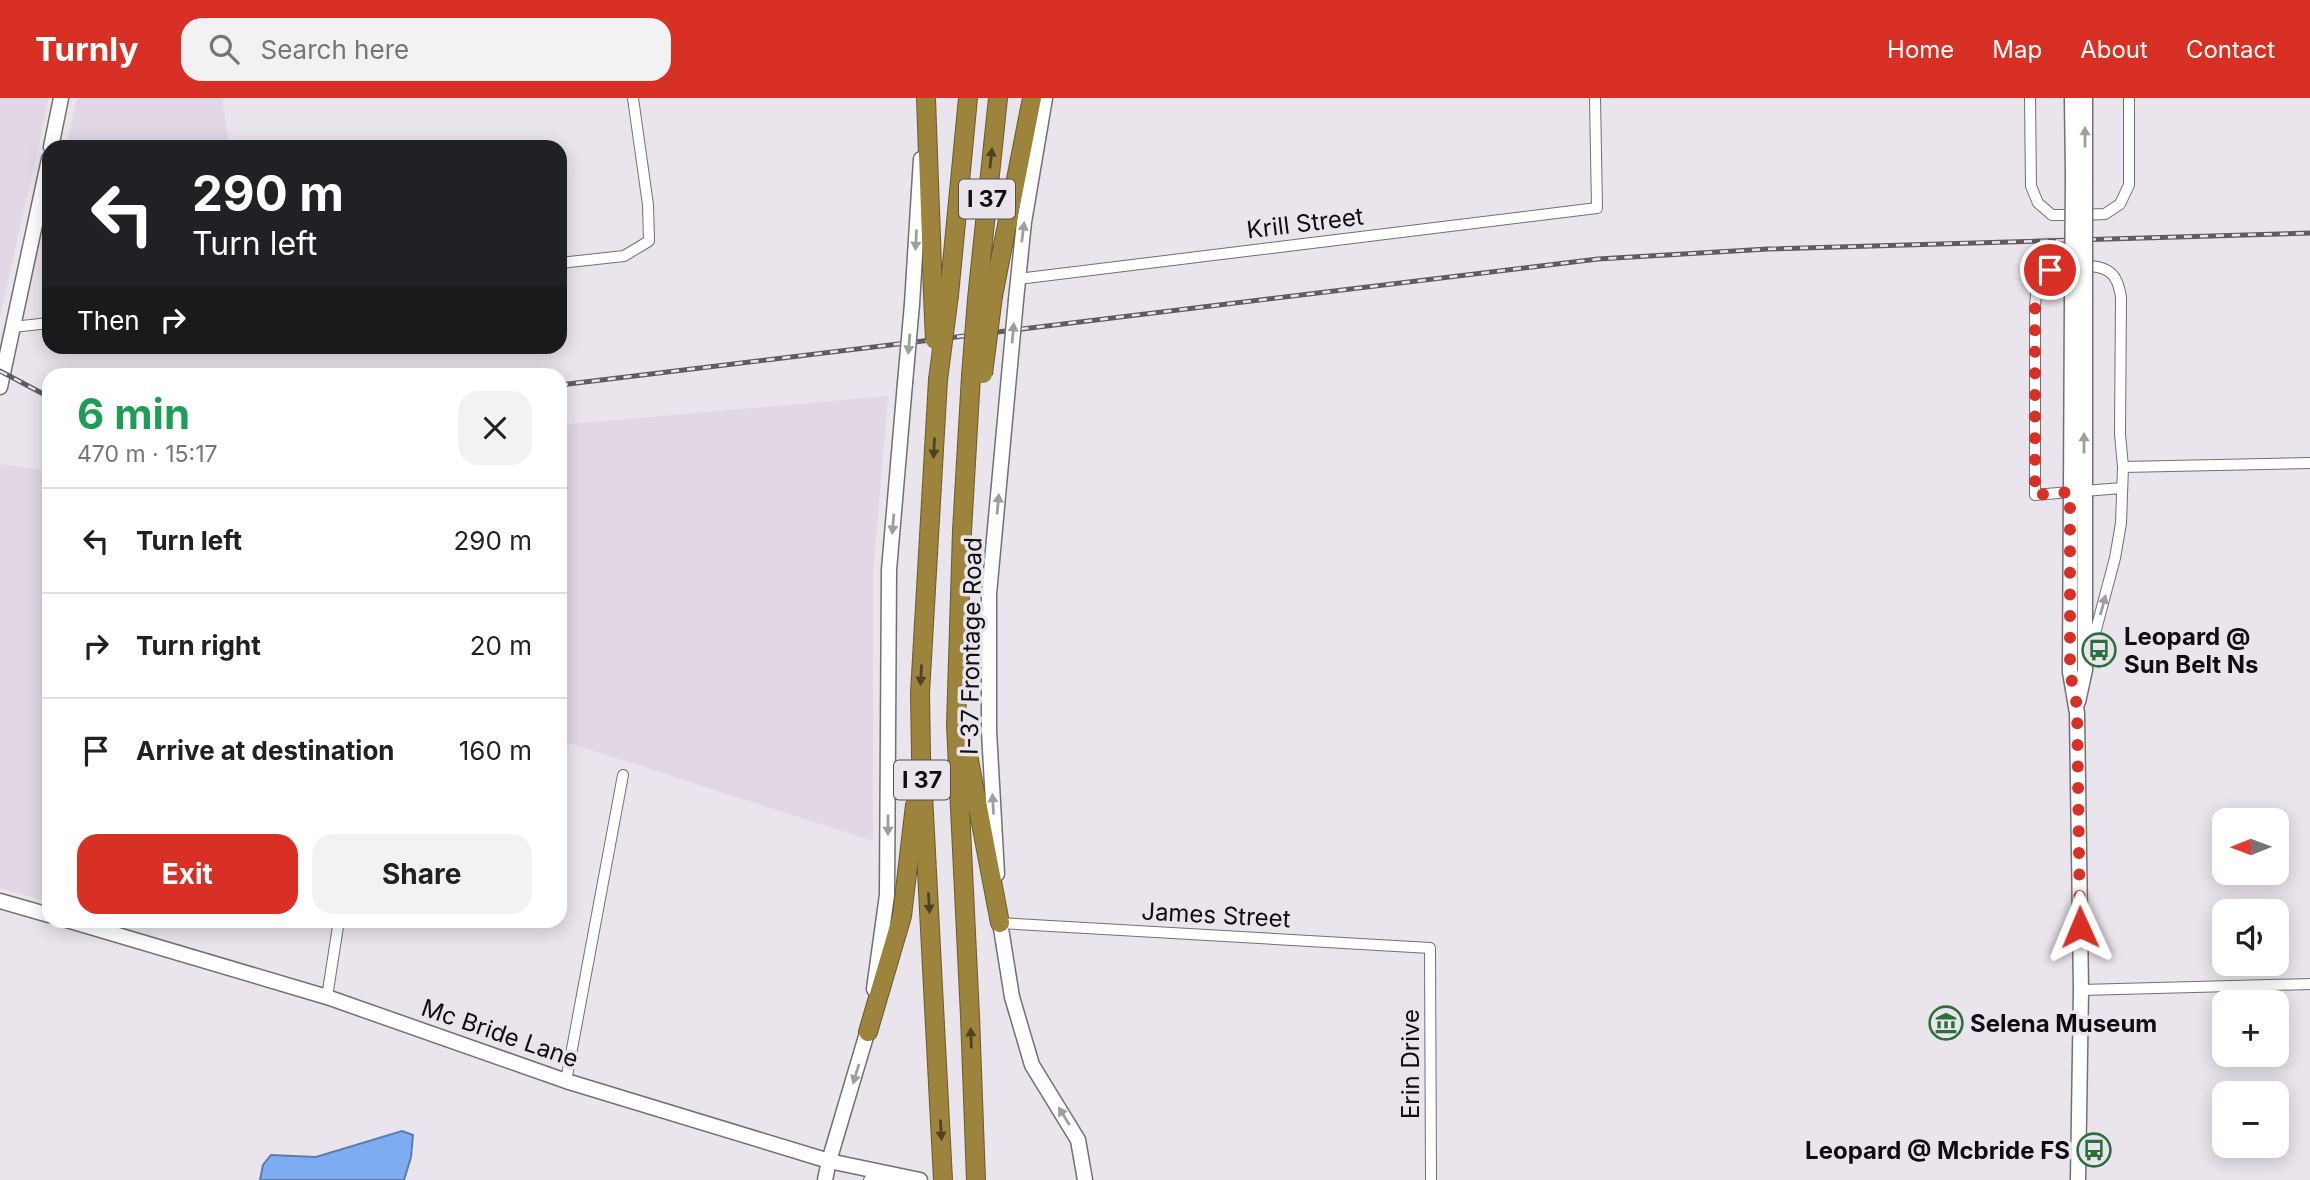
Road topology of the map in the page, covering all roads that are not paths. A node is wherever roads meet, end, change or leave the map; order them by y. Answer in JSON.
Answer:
{"nodes":[{"id":1,"x":61,"y":98,"type":"edge"},
{"id":2,"x":633,"y":98,"type":"edge"},
{"id":3,"x":925,"y":98,"type":"edge"},
{"id":4,"x":968,"y":98,"type":"edge"},
{"id":5,"x":998,"y":98,"type":"edge"},
{"id":6,"x":1032,"y":98,"type":"edge"},
{"id":7,"x":1045,"y":98,"type":"edge"},
{"id":8,"x":1595,"y":98,"type":"edge"},
{"id":9,"x":2030,"y":98,"type":"edge"},
{"id":10,"x":2072,"y":98,"type":"edge"},
{"id":11,"x":2085,"y":98,"type":"edge"},
{"id":12,"x":2129,"y":98,"type":"edge"},
{"id":13,"x":52,"y":140,"type":"edge"},
{"id":14,"x":2079,"y":176,"type":"junction"},
{"id":15,"x":42,"y":192,"type":"edge"},
{"id":16,"x":567,"y":262,"type":"edge"},
{"id":17,"x":1018,"y":279,"type":"junction"},
{"id":18,"x":941,"y":295,"type":"junction"},
{"id":19,"x":985,"y":298,"type":"junction"},
{"id":20,"x":42,"y":324,"type":"edge"},
{"id":21,"x":13,"y":327,"type":"junction"},
{"id":22,"x":0,"y":387,"type":"edge"},
{"id":23,"x":2310,"y":463,"type":"edge"},
{"id":24,"x":2123,"y":467,"type":"junction"},
{"id":25,"x":2122,"y":488,"type":"junction"},
{"id":26,"x":2077,"y":491,"type":"junction"},
{"id":27,"x":960,"y":593,"type":"junction"},
{"id":28,"x":2085,"y":670,"type":"junction"},
{"id":29,"x":2077,"y":706,"type":"junction"},
{"id":30,"x":921,"y":756,"type":"junction"},
{"id":31,"x":623,"y":775,"type":"dead end"},
{"id":32,"x":0,"y":901,"type":"edge"},
{"id":33,"x":42,"y":913,"type":"edge"},
{"id":34,"x":1000,"y":923,"type":"junction"},
{"id":35,"x":94,"y":928,"type":"edge"},
{"id":36,"x":338,"y":928,"type":"edge"},
{"id":37,"x":1430,"y":948,"type":"joint"},
{"id":38,"x":2310,"y":984,"type":"edge"},
{"id":39,"x":2081,"y":990,"type":"junction"},
{"id":40,"x":327,"y":997,"type":"junction"},
{"id":41,"x":868,"y":1032,"type":"junction"},
{"id":42,"x":566,"y":1081,"type":"junction"},
{"id":43,"x":829,"y":1161,"type":"junction"},
{"id":44,"x":888,"y":1174,"type":"junction"},
{"id":45,"x":825,"y":1180,"type":"edge"},
{"id":46,"x":869,"y":1180,"type":"edge"},
{"id":47,"x":920,"y":1180,"type":"edge"},
{"id":48,"x":943,"y":1180,"type":"edge"},
{"id":49,"x":976,"y":1180,"type":"edge"},
{"id":50,"x":1085,"y":1180,"type":"edge"},
{"id":51,"x":1431,"y":1180,"type":"edge"},
{"id":52,"x":2078,"y":1180,"type":"edge"}],
"edges":[{"from":1,"to":13,"type":"main road"},
{"from":2,"to":16,"type":"street"},
{"from":3,"to":18,"type":"highway"},
{"from":3,"to":41,"type":"main road","one_way":true,"bridge":true},
{"from":4,"to":18,"type":"highway","number":"I 37"},
{"from":19,"to":5,"type":"highway","number":"I 37","one_way":true},
{"from":6,"to":19,"type":"highway"},
{"from":17,"to":7,"type":"main road","name":"I-37 Frontage Road","one_way":true},
{"from":8,"to":17,"type":"street","name":"Krill Street"},
{"from":9,"to":12,"type":"street"},
{"from":10,"to":14,"type":"main road"},
{"from":14,"to":11,"type":"main road","one_way":true},
{"from":14,"to":26,"type":"main road","bridge":true},
{"from":15,"to":21,"type":"main road"},
{"from":34,"to":17,"type":"main road","name":"I-37 Frontage Road","one_way":true,"bridge":true},
{"from":18,"to":30,"type":"highway","number":"I 37","one_way":true,"bridge":true},
{"from":19,"to":27,"type":"highway","number":"I 37","bridge":true},
{"from":20,"to":21,"type":"street"},
{"from":21,"to":22,"type":"main road"},
{"from":23,"to":24,"type":"street"},
{"from":24,"to":25,"type":"street"},
{"from":24,"to":26,"type":"street"},
{"from":25,"to":26,"type":"street"},
{"from":28,"to":25,"type":"street","one_way":true},
{"from":26,"to":28,"type":"main road"},
{"from":26,"to":29,"type":"main road"},
{"from":27,"to":34,"type":"highway"},
{"from":49,"to":27,"type":"highway","number":"I 37","one_way":true},
{"from":28,"to":29,"type":"main road"},
{"from":29,"to":39,"type":"main road"},
{"from":30,"to":41,"type":"highway"},
{"from":30,"to":48,"type":"highway","number":"I 37","one_way":true},
{"from":31,"to":42,"type":"street"},
{"from":32,"to":33,"type":"main road"},
{"from":34,"to":37,"type":"street","name":"James Street"},
{"from":50,"to":34,"type":"main road","name":"I-37 Frontage Road","one_way":true},
{"from":35,"to":40,"type":"main road","name":"Mc Bride Lane"},
{"from":36,"to":40,"type":"street"},
{"from":37,"to":51,"type":"street","name":"Erin Drive"},
{"from":38,"to":39,"type":"street"},
{"from":39,"to":52,"type":"main road"},
{"from":40,"to":42,"type":"main road","name":"Mc Bride Lane"},
{"from":41,"to":43,"type":"main road","one_way":true},
{"from":42,"to":43,"type":"main road","name":"Mc Bride Lane"},
{"from":43,"to":44,"type":"main road","name":"Mc Bride Lane"},
{"from":43,"to":45,"type":"main road"},
{"from":44,"to":46,"type":"street"},
{"from":44,"to":47,"type":"main road","name":"Mc Bride Lane"}]}
